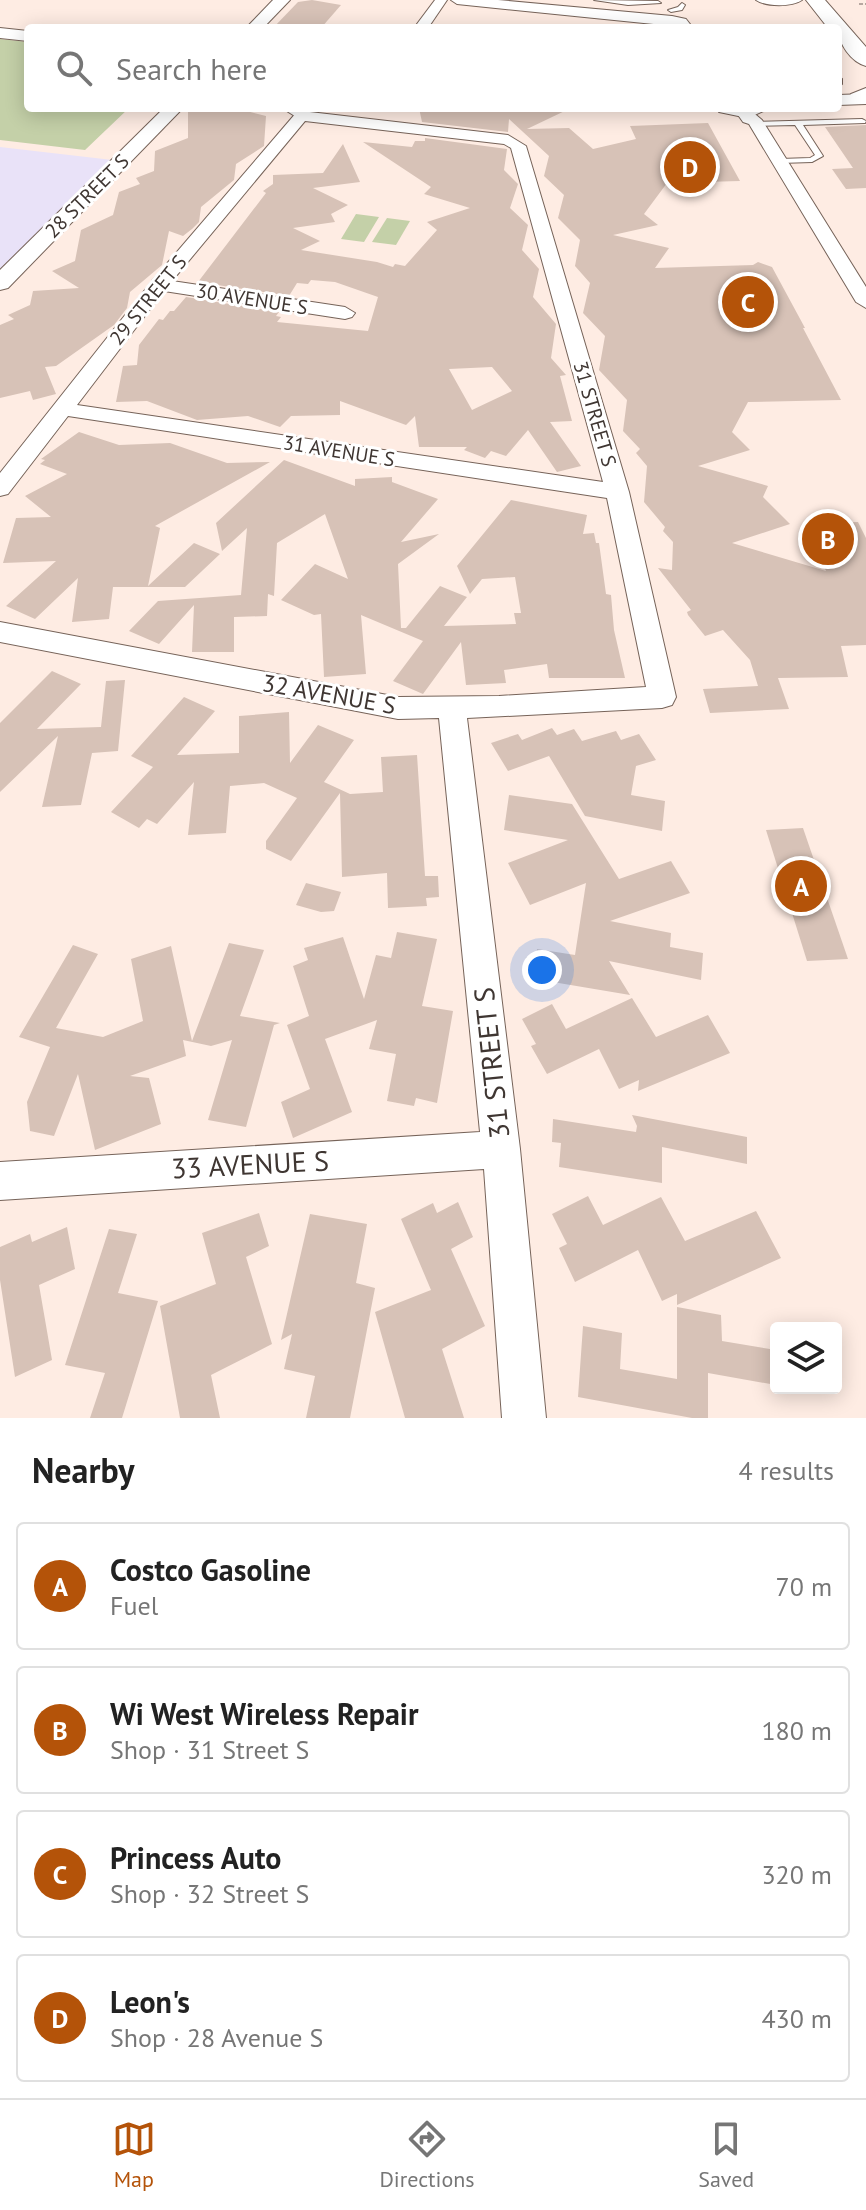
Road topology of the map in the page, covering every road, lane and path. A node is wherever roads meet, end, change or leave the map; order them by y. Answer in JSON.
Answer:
{"nodes":[{"id":1,"x":282,"y":0,"type":"edge"},
{"id":2,"x":441,"y":0,"type":"edge"},
{"id":3,"x":457,"y":0,"type":"edge"},
{"id":4,"x":597,"y":0,"type":"edge"},
{"id":5,"x":762,"y":0,"type":"edge"},
{"id":6,"x":796,"y":0,"type":"edge"},
{"id":7,"x":816,"y":0,"type":"edge"},
{"id":8,"x":630,"y":2,"type":"edge"},
{"id":9,"x":682,"y":4,"type":"edge"},
{"id":10,"x":657,"y":6,"type":"dead end"},
{"id":11,"x":672,"y":9,"type":"junction"},
{"id":12,"x":854,"y":15,"type":"edge"},
{"id":13,"x":258,"y":24,"type":"edge"},
{"id":14,"x":424,"y":24,"type":"edge"},
{"id":15,"x":683,"y":24,"type":"edge"},
{"id":16,"x":0,"y":33,"type":"edge"},
{"id":17,"x":24,"y":36,"type":"edge"},
{"id":18,"x":865,"y":58,"type":"edge"},
{"id":19,"x":170,"y":112,"type":"edge"},
{"id":20,"x":293,"y":112,"type":"edge"},
{"id":21,"x":377,"y":112,"type":"edge"},
{"id":22,"x":397,"y":112,"type":"edge"},
{"id":23,"x":750,"y":112,"type":"edge"},
{"id":24,"x":829,"y":112,"type":"edge"},
{"id":25,"x":797,"y":122,"type":"junction"},
{"id":26,"x":368,"y":123,"type":"junction"},
{"id":27,"x":388,"y":125,"type":"junction"},
{"id":28,"x":780,"y":161,"type":"junction"},
{"id":29,"x":0,"y":283,"type":"edge"},
{"id":30,"x":159,"y":285,"type":"junction"},
{"id":31,"x":866,"y":302,"type":"edge"},
{"id":32,"x":345,"y":313,"type":"dead end"},
{"id":33,"x":61,"y":409,"type":"junction"},
{"id":34,"x":0,"y":489,"type":"edge"},
{"id":35,"x":617,"y":492,"type":"junction"},
{"id":36,"x":0,"y":632,"type":"edge"},
{"id":37,"x":662,"y":697,"type":"joint"},
{"id":38,"x":452,"y":708,"type":"junction"},
{"id":39,"x":501,"y":1149,"type":"junction"},
{"id":40,"x":0,"y":1181,"type":"edge"},
{"id":41,"x":524,"y":1418,"type":"edge"}],
"edges":[{"from":1,"to":13,"type":"street"},
{"from":2,"to":14,"type":"street"},
{"from":3,"to":11,"type":"street"},
{"from":4,"to":8,"type":"lane"},
{"from":5,"to":6,"type":"street"},
{"from":7,"to":12,"type":"main road"},
{"from":8,"to":10,"type":"lane"},
{"from":9,"to":11,"type":"lane"},
{"from":11,"to":15,"type":"street"},
{"from":12,"to":18,"type":"main road"},
{"from":16,"to":17,"type":"street"},
{"from":19,"to":29,"type":"street","name":"28 STREET S"},
{"from":20,"to":26,"type":"street"},
{"from":20,"to":30,"type":"street","name":"29 STREET S"},
{"from":21,"to":26,"type":"street"},
{"from":22,"to":27,"type":"street"},
{"from":23,"to":25,"type":"lane"},
{"from":23,"to":28,"type":"street"},
{"from":24,"to":25,"type":"lane"},
{"from":25,"to":28,"type":"lane"},
{"from":26,"to":27,"type":"street"},
{"from":27,"to":35,"type":"street","name":"31 STREET S"},
{"from":28,"to":31,"type":"street"},
{"from":30,"to":32,"type":"street","name":"30 AVENUE S"},
{"from":30,"to":33,"type":"street","name":"29 STREET S"},
{"from":33,"to":34,"type":"street","name":"29 STREET S"},
{"from":33,"to":35,"type":"street","name":"31 AVENUE S"},
{"from":35,"to":37,"type":"street","name":"31 STREET S"},
{"from":36,"to":38,"type":"street","name":"32 AVENUE S"},
{"from":37,"to":38,"type":"street","name":"32 AVENUE S"},
{"from":38,"to":39,"type":"street","name":"31 STREET S"},
{"from":39,"to":40,"type":"street","name":"33 AVENUE S"},
{"from":39,"to":41,"type":"street","name":"31 STREET S"}]}
